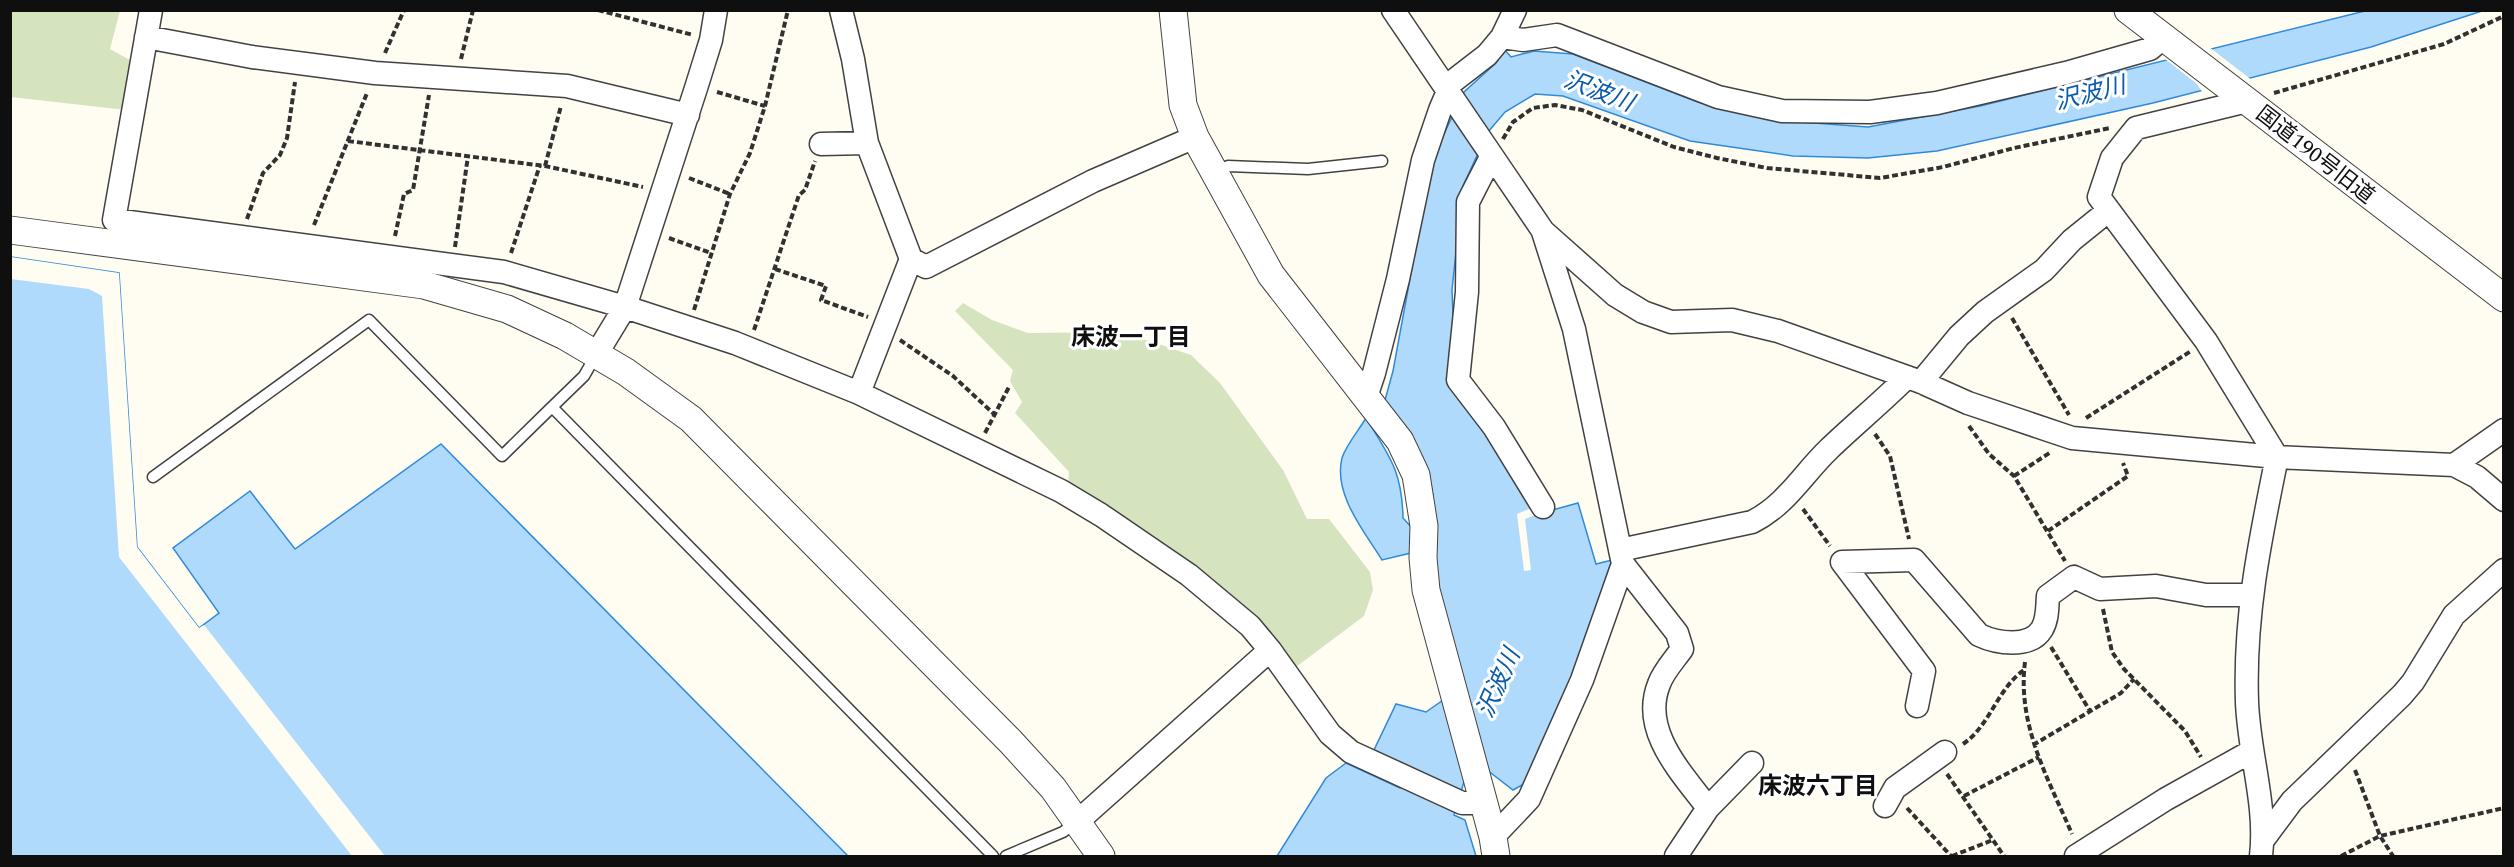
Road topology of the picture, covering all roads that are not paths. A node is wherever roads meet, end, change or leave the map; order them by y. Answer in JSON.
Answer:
{"nodes":[{"id":1,"x":151,"y":10,"type":"edge"},
{"id":2,"x":716,"y":10,"type":"edge"},
{"id":3,"x":841,"y":10,"type":"edge"},
{"id":4,"x":1173,"y":10,"type":"edge"},
{"id":5,"x":1393,"y":10,"type":"edge"},
{"id":6,"x":1515,"y":10,"type":"edge"},
{"id":7,"x":2138,"y":13,"type":"edge"},
{"id":8,"x":146,"y":37,"type":"junction"},
{"id":9,"x":1512,"y":38,"type":"junction"},
{"id":10,"x":2174,"y":44,"type":"junction"},
{"id":11,"x":1450,"y":95,"type":"junction"},
{"id":12,"x":2242,"y":97,"type":"junction"},
{"id":13,"x":688,"y":115,"type":"junction"},
{"id":14,"x":1195,"y":137,"type":"junction"},
{"id":15,"x":867,"y":143,"type":"junction"},
{"id":16,"x":822,"y":144,"type":"road end"},
{"id":17,"x":1489,"y":154,"type":"junction"},
{"id":18,"x":1382,"y":161,"type":"dead end"},
{"id":19,"x":1214,"y":172,"type":"junction"},
{"id":20,"x":2108,"y":211,"type":"junction"},
{"id":21,"x":10,"y":230,"type":"edge"},
{"id":22,"x":1543,"y":231,"type":"junction"},
{"id":23,"x":911,"y":259,"type":"junction"},
{"id":24,"x":2504,"y":298,"type":"edge"},
{"id":25,"x":625,"y":306,"type":"junction"},
{"id":26,"x":597,"y":353,"type":"junction"},
{"id":27,"x":1914,"y":380,"type":"junction"},
{"id":28,"x":859,"y":393,"type":"junction"},
{"id":29,"x":1366,"y":397,"type":"junction"},
{"id":30,"x":552,"y":407,"type":"junction"},
{"id":31,"x":2504,"y":430,"type":"edge"},
{"id":32,"x":2277,"y":457,"type":"junction"},
{"id":33,"x":2454,"y":465,"type":"junction"},
{"id":34,"x":153,"y":477,"type":"dead end"},
{"id":35,"x":2504,"y":500,"type":"edge"},
{"id":36,"x":1543,"y":507,"type":"dead end"},
{"id":37,"x":1622,"y":557,"type":"junction"},
{"id":38,"x":2504,"y":570,"type":"edge"},
{"id":39,"x":2251,"y":595,"type":"junction"},
{"id":40,"x":1270,"y":650,"type":"junction"},
{"id":41,"x":1917,"y":706,"type":"dead end"},
{"id":42,"x":2252,"y":751,"type":"junction"},
{"id":43,"x":1939,"y":757,"type":"road end"},
{"id":44,"x":1752,"y":763,"type":"dead end"},
{"id":45,"x":1889,"y":799,"type":"road end"},
{"id":46,"x":1472,"y":803,"type":"junction"},
{"id":47,"x":1708,"y":808,"type":"junction"},
{"id":48,"x":1078,"y":821,"type":"junction"},
{"id":49,"x":1495,"y":847,"type":"edge"},
{"id":50,"x":2262,"y":848,"type":"edge"},
{"id":51,"x":2078,"y":854,"type":"edge"},
{"id":52,"x":993,"y":856,"type":"edge"},
{"id":53,"x":1006,"y":856,"type":"edge"},
{"id":54,"x":1101,"y":856,"type":"edge"},
{"id":55,"x":1676,"y":856,"type":"edge"}],
"edges":[{"from":1,"to":8,"type":"street"},
{"from":2,"to":13,"type":"street"},
{"from":3,"to":15,"type":"street"},
{"from":4,"to":14,"type":"street"},
{"from":5,"to":11,"type":"street"},
{"from":6,"to":9,"type":"street"},
{"from":7,"to":10,"type":"street","name":"国道190号旧道"},
{"from":8,"to":13,"type":"street"},
{"from":8,"to":25,"type":"street"},
{"from":9,"to":10,"type":"street"},
{"from":9,"to":11,"type":"street"},
{"from":10,"to":12,"type":"street","name":"国道190号旧道"},
{"from":11,"to":17,"type":"street"},
{"from":11,"to":29,"type":"street"},
{"from":12,"to":20,"type":"street"},
{"from":12,"to":24,"type":"street","name":"国道190号旧道"},
{"from":13,"to":25,"type":"street"},
{"from":14,"to":19,"type":"street"},
{"from":14,"to":23,"type":"street"},
{"from":15,"to":16,"type":"street"},
{"from":15,"to":23,"type":"street"},
{"from":17,"to":22,"type":"street"},
{"from":17,"to":36,"type":"street"},
{"from":18,"to":19,"type":"lane"},
{"from":19,"to":29,"type":"street"},
{"from":20,"to":27,"type":"street"},
{"from":20,"to":32,"type":"street"},
{"from":21,"to":26,"type":"street"},
{"from":22,"to":27,"type":"street"},
{"from":22,"to":37,"type":"street"},
{"from":23,"to":28,"type":"street"},
{"from":25,"to":26,"type":"street"},
{"from":25,"to":28,"type":"street"},
{"from":26,"to":30,"type":"lane"},
{"from":26,"to":48,"type":"street"},
{"from":27,"to":32,"type":"street"},
{"from":27,"to":37,"type":"street"},
{"from":28,"to":40,"type":"street"},
{"from":29,"to":46,"type":"street"},
{"from":30,"to":34,"type":"lane"},
{"from":30,"to":52,"type":"lane"},
{"from":31,"to":33,"type":"street"},
{"from":32,"to":33,"type":"street"},
{"from":32,"to":39,"type":"street"},
{"from":33,"to":35,"type":"street"},
{"from":37,"to":47,"type":"street"},
{"from":37,"to":49,"type":"street"},
{"from":38,"to":50,"type":"street"},
{"from":39,"to":41,"type":"street"},
{"from":39,"to":42,"type":"street"},
{"from":40,"to":46,"type":"street"},
{"from":40,"to":48,"type":"street"},
{"from":42,"to":50,"type":"street"},
{"from":42,"to":51,"type":"street"},
{"from":43,"to":45,"type":"street"},
{"from":44,"to":47,"type":"street"},
{"from":46,"to":49,"type":"street"},
{"from":47,"to":55,"type":"street"},
{"from":48,"to":53,"type":"lane"},
{"from":48,"to":54,"type":"street"}]}
